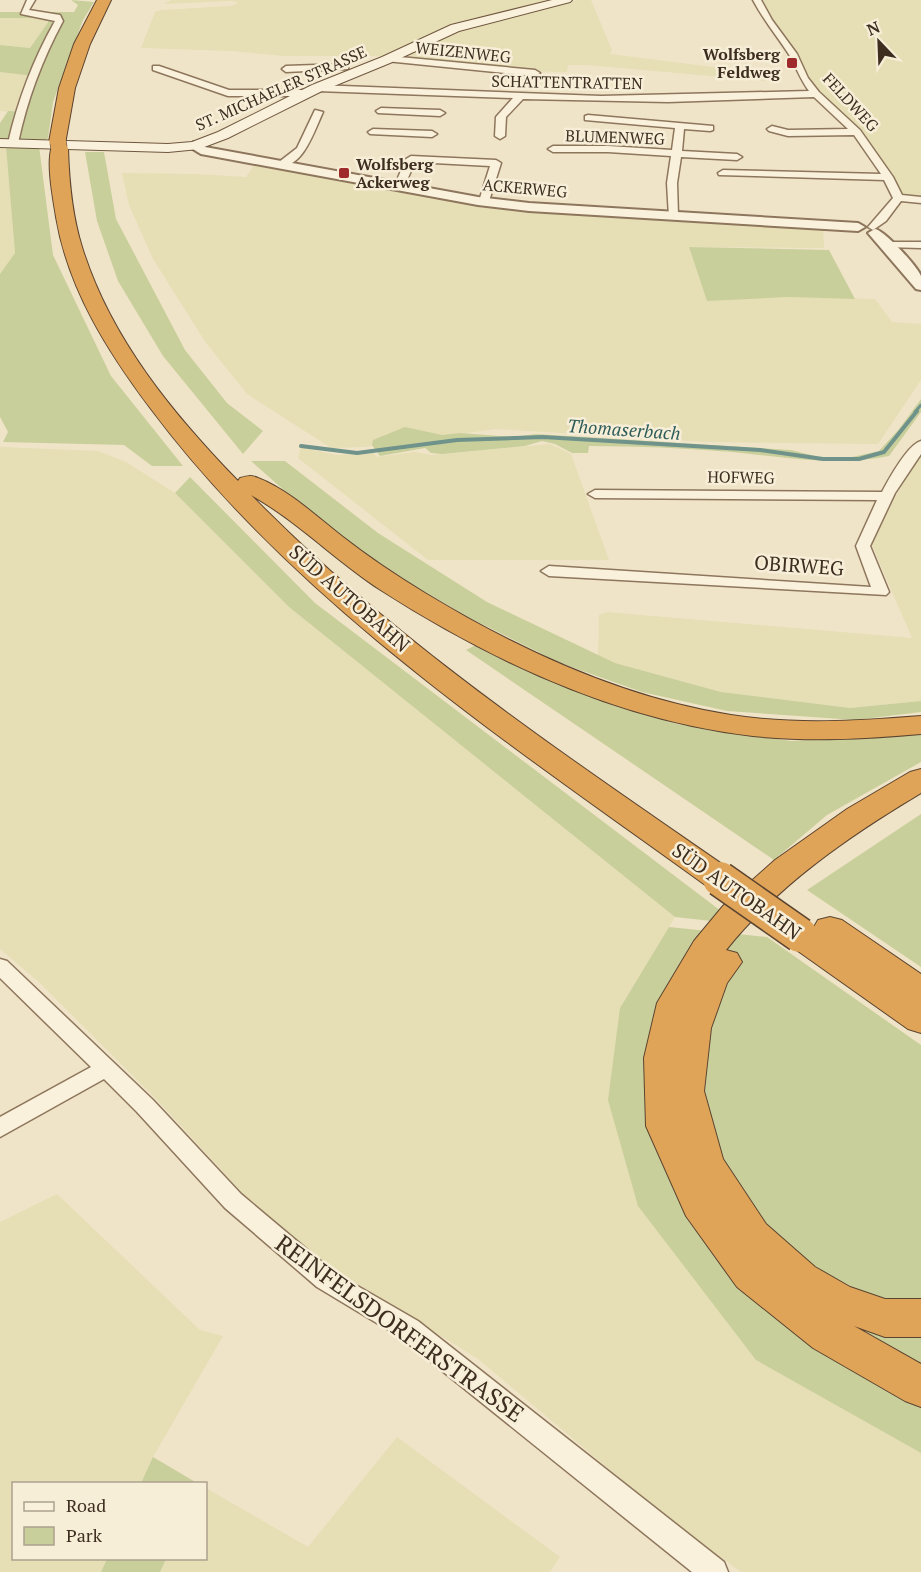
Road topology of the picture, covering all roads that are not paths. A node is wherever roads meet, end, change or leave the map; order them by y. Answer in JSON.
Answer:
{"nodes":[{"id":1,"x":31,"y":0,"type":"edge"},
{"id":2,"x":104,"y":0,"type":"edge"},
{"id":3,"x":116,"y":0,"type":"edge"},
{"id":4,"x":566,"y":0,"type":"edge"},
{"id":5,"x":757,"y":0,"type":"edge"},
{"id":6,"x":389,"y":59,"type":"junction"},
{"id":7,"x":345,"y":67,"type":"dead end"},
{"id":8,"x":156,"y":68,"type":"dead end"},
{"id":9,"x":535,"y":73,"type":"dead end"},
{"id":10,"x":281,"y":77,"type":"junction"},
{"id":11,"x":312,"y":90,"type":"junction"},
{"id":12,"x":418,"y":93,"type":"junction"},
{"id":13,"x":816,"y":94,"type":"junction"},
{"id":14,"x":520,"y":96,"type":"junction"},
{"id":15,"x":381,"y":111,"type":"dead end"},
{"id":16,"x":318,"y":112,"type":"dead end"},
{"id":17,"x":410,"y":112,"type":"junction"},
{"id":18,"x":440,"y":113,"type":"dead end"},
{"id":19,"x":588,"y":118,"type":"dead end"},
{"id":20,"x":680,"y":126,"type":"junction"},
{"id":21,"x":710,"y":128,"type":"dead end"},
{"id":22,"x":772,"y":129,"type":"dead end"},
{"id":23,"x":373,"y":132,"type":"dead end"},
{"id":24,"x":857,"y":132,"type":"junction"},
{"id":25,"x":402,"y":133,"type":"junction"},
{"id":26,"x":432,"y":134,"type":"dead end"},
{"id":27,"x":500,"y":136,"type":"dead end"},
{"id":28,"x":7,"y":143,"type":"edge"},
{"id":29,"x":66,"y":145,"type":"junction"},
{"id":30,"x":194,"y":147,"type":"junction"},
{"id":31,"x":553,"y":149,"type":"dead end"},
{"id":32,"x":675,"y":154,"type":"junction"},
{"id":33,"x":737,"y":157,"type":"dead end"},
{"id":34,"x":283,"y":164,"type":"junction"},
{"id":35,"x":723,"y":173,"type":"dead end"},
{"id":36,"x":888,"y":177,"type":"junction"},
{"id":37,"x":399,"y":188,"type":"junction"},
{"id":38,"x":898,"y":198,"type":"junction"},
{"id":39,"x":921,"y":200,"type":"edge"},
{"id":40,"x":484,"y":201,"type":"junction"},
{"id":41,"x":673,"y":214,"type":"junction"},
{"id":42,"x":874,"y":230,"type":"junction"},
{"id":43,"x":888,"y":245,"type":"junction"},
{"id":44,"x":921,"y":245,"type":"edge"},
{"id":45,"x":921,"y":286,"type":"edge"},
{"id":46,"x":921,"y":445,"type":"edge"},
{"id":47,"x":249,"y":483,"type":"junction"},
{"id":48,"x":595,"y":494,"type":"dead end"},
{"id":49,"x":887,"y":496,"type":"junction"},
{"id":50,"x":549,"y":571,"type":"dead end"},
{"id":51,"x":921,"y":725,"type":"edge"},
{"id":52,"x":921,"y":779,"type":"edge"},
{"id":53,"x":921,"y":797,"type":"edge"},
{"id":54,"x":728,"y":872,"type":"junction"},
{"id":55,"x":808,"y":927,"type":"junction"},
{"id":56,"x":0,"y":966,"type":"edge"},
{"id":57,"x":880,"y":991,"type":"junction"},
{"id":58,"x":921,"y":992,"type":"edge"},
{"id":59,"x":921,"y":1019,"type":"edge"},
{"id":60,"x":921,"y":1032,"type":"edge"},
{"id":61,"x":106,"y":1068,"type":"junction"},
{"id":62,"x":0,"y":1128,"type":"edge"},
{"id":63,"x":921,"y":1318,"type":"edge"},
{"id":64,"x":921,"y":1387,"type":"edge"},
{"id":65,"x":714,"y":1572,"type":"edge"}],
"edges":[{"from":1,"to":28,"type":"street"},
{"from":2,"to":29,"type":"highway","name":"SÜD AUTOBAHN"},
{"from":3,"to":29,"type":"highway","name":"SÜD AUTOBAHN"},
{"from":4,"to":6,"type":"main road","name":"ST. MICHAELER STRASSE"},
{"from":5,"to":13,"type":"street","name":"FELDWEG"},
{"from":6,"to":9,"type":"street","name":"WEIZENWEG"},
{"from":6,"to":11,"type":"main road","name":"ST. MICHAELER STRASSE"},
{"from":7,"to":10,"type":"street"},
{"from":8,"to":10,"type":"street"},
{"from":10,"to":11,"type":"street","name":"SCHATTENTRATTEN"},
{"from":11,"to":12,"type":"street","name":"SCHATTENTRATTEN"},
{"from":11,"to":30,"type":"main road","name":"ST. MICHAELER STRASSE"},
{"from":12,"to":14,"type":"street","name":"SCHATTENTRATTEN"},
{"from":12,"to":17,"type":"street"},
{"from":13,"to":14,"type":"street","name":"SCHATTENTRATTEN"},
{"from":13,"to":24,"type":"street","name":"FELDWEG"},
{"from":14,"to":27,"type":"street"},
{"from":15,"to":17,"type":"street"},
{"from":16,"to":34,"type":"street"},
{"from":17,"to":18,"type":"street"},
{"from":17,"to":25,"type":"street"},
{"from":19,"to":20,"type":"street","name":"BLUMENWEG"},
{"from":20,"to":21,"type":"street","name":"BLUMENWEG"},
{"from":20,"to":32,"type":"street","name":"BLUMENWEG"},
{"from":22,"to":24,"type":"street"},
{"from":23,"to":25,"type":"street"},
{"from":24,"to":36,"type":"street","name":"FELDWEG"},
{"from":25,"to":26,"type":"street"},
{"from":28,"to":30,"type":"main road","name":"ST. MICHAELER STRASSE"},
{"from":29,"to":47,"type":"highway","name":"SÜD AUTOBAHN"},
{"from":29,"to":54,"type":"highway","name":"SÜD AUTOBAHN"},
{"from":30,"to":34,"type":"street","name":"ACKERWEG"},
{"from":31,"to":32,"type":"street","name":"BLUMENWEG"},
{"from":32,"to":33,"type":"street","name":"BLUMENWEG"},
{"from":32,"to":41,"type":"street","name":"BLUMENWEG"},
{"from":34,"to":37,"type":"street","name":"ACKERWEG"},
{"from":35,"to":36,"type":"street"},
{"from":36,"to":38,"type":"street","name":"FELDWEG"},
{"from":37,"to":40,"type":"street","name":"ACKERWEG"},
{"from":37,"to":40,"type":"street"},
{"from":38,"to":39,"type":"street"},
{"from":38,"to":42,"type":"street"},
{"from":40,"to":41,"type":"street","name":"ACKERWEG"},
{"from":41,"to":42,"type":"street","name":"ACKERWEG"},
{"from":42,"to":43,"type":"street"},
{"from":43,"to":44,"type":"street"},
{"from":43,"to":45,"type":"street"},
{"from":46,"to":49,"type":"street","name":"OBIRWEG"},
{"from":47,"to":51,"type":"highway"},
{"from":47,"to":54,"type":"highway","name":"SÜD AUTOBAHN"},
{"from":48,"to":49,"type":"street","name":"HOFWEG"},
{"from":49,"to":50,"type":"street","name":"OBIRWEG"},
{"from":52,"to":64,"type":"highway"},
{"from":53,"to":63,"type":"highway"},
{"from":54,"to":55,"type":"highway","name":"SÜD AUTOBAHN","bridge":true},
{"from":55,"to":57,"type":"highway","name":"SÜD AUTOBAHN"},
{"from":55,"to":58,"type":"highway","name":"SÜD AUTOBAHN"},
{"from":56,"to":61,"type":"street","name":"REINFELSDORFERSTRASSE"},
{"from":57,"to":59,"type":"highway","name":"SÜD AUTOBAHN"},
{"from":57,"to":60,"type":"highway"},
{"from":61,"to":62,"type":"street"},
{"from":61,"to":65,"type":"street","name":"REINFELSDORFERSTRASSE"}]}
